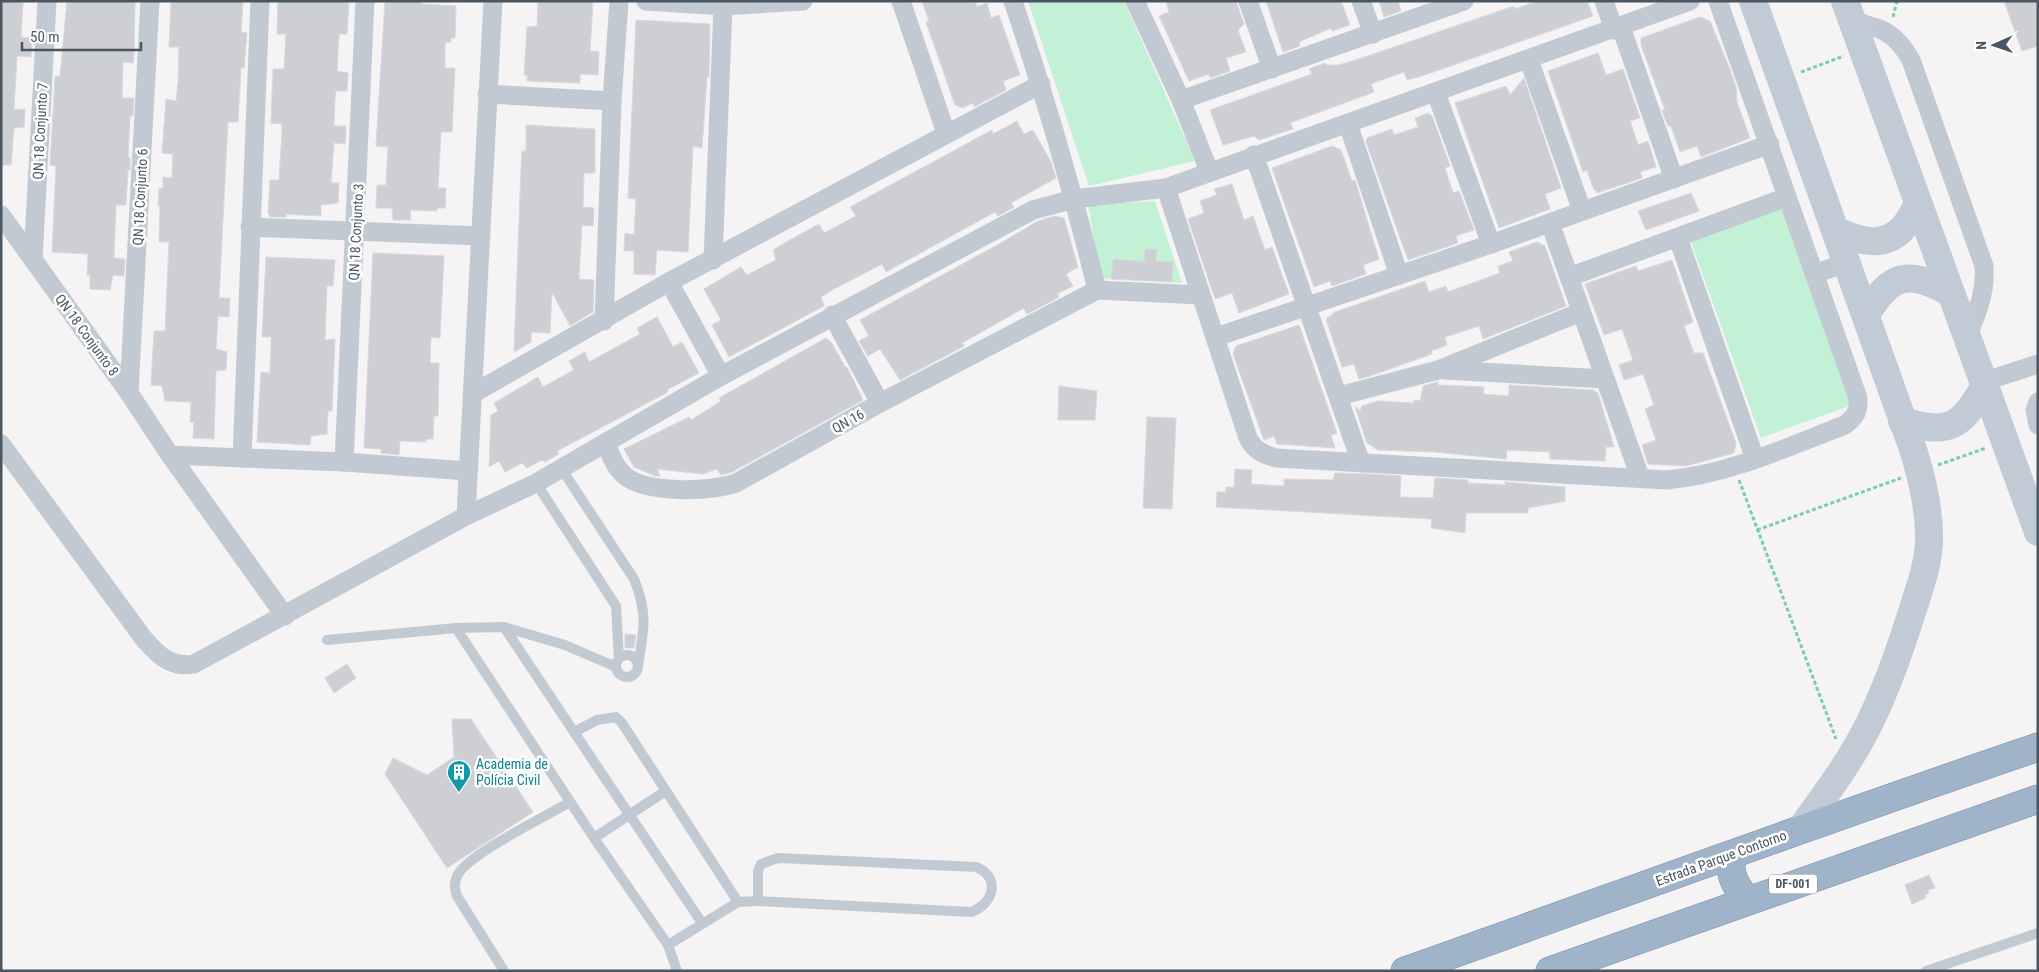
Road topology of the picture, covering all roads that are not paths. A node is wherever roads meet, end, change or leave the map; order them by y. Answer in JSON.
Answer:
{"nodes":[{"id":1,"x":47,"y":1,"type":"edge"},
{"id":2,"x":150,"y":1,"type":"edge"},
{"id":3,"x":260,"y":1,"type":"edge"},
{"id":4,"x":365,"y":1,"type":"edge"},
{"id":5,"x":493,"y":1,"type":"edge"},
{"id":6,"x":619,"y":1,"type":"edge"},
{"id":7,"x":646,"y":1,"type":"edge"},
{"id":8,"x":804,"y":1,"type":"edge"},
{"id":9,"x":900,"y":1,"type":"edge"},
{"id":10,"x":1013,"y":1,"type":"edge"},
{"id":11,"x":1135,"y":1,"type":"edge"},
{"id":12,"x":1248,"y":1,"type":"edge"},
{"id":13,"x":1361,"y":1,"type":"edge"},
{"id":14,"x":1464,"y":1,"type":"edge"},
{"id":15,"x":1604,"y":1,"type":"edge"},
{"id":16,"x":1690,"y":1,"type":"edge"},
{"id":17,"x":1718,"y":1,"type":"edge"},
{"id":18,"x":1753,"y":1,"type":"edge"},
{"id":19,"x":723,"y":6,"type":"junction"},
{"id":20,"x":1848,"y":11,"type":"edge"},
{"id":21,"x":1618,"y":29,"type":"junction"},
{"id":22,"x":1373,"y":34,"type":"junction"},
{"id":23,"x":1529,"y":60,"type":"junction"},
{"id":24,"x":1272,"y":69,"type":"junction"},
{"id":25,"x":1041,"y":84,"type":"junction"},
{"id":26,"x":1436,"y":93,"type":"junction"},
{"id":27,"x":487,"y":94,"type":"junction"},
{"id":28,"x":1181,"y":100,"type":"junction"},
{"id":29,"x":612,"y":101,"type":"junction"},
{"id":30,"x":1348,"y":124,"type":"junction"},
{"id":31,"x":946,"y":133,"type":"junction"},
{"id":32,"x":1770,"y":144,"type":"junction"},
{"id":33,"x":1254,"y":155,"type":"junction"},
{"id":34,"x":1209,"y":171,"type":"junction"},
{"id":35,"x":1674,"y":179,"type":"junction"},
{"id":36,"x":1166,"y":188,"type":"junction"},
{"id":37,"x":1787,"y":197,"type":"junction"},
{"id":38,"x":1074,"y":199,"type":"junction"},
{"id":39,"x":1918,"y":204,"type":"junction"},
{"id":40,"x":1582,"y":211,"type":"junction"},
{"id":41,"x":1,"y":215,"type":"edge"},
{"id":42,"x":1550,"y":223,"type":"junction"},
{"id":43,"x":250,"y":227,"type":"junction"},
{"id":44,"x":1837,"y":231,"type":"junction"},
{"id":45,"x":356,"y":232,"type":"junction"},
{"id":46,"x":481,"y":236,"type":"junction"},
{"id":47,"x":1678,"y":238,"type":"junction"},
{"id":48,"x":1491,"y":244,"type":"junction"},
{"id":49,"x":33,"y":260,"type":"junction"},
{"id":50,"x":713,"y":260,"type":"junction"},
{"id":51,"x":1848,"y":262,"type":"junction"},
{"id":52,"x":1399,"y":274,"type":"junction"},
{"id":53,"x":1814,"y":274,"type":"junction"},
{"id":54,"x":1569,"y":276,"type":"junction"},
{"id":55,"x":670,"y":282,"type":"junction"},
{"id":56,"x":1097,"y":290,"type":"junction"},
{"id":57,"x":1951,"y":293,"type":"junction"},
{"id":58,"x":1200,"y":295,"type":"junction"},
{"id":59,"x":1308,"y":307,"type":"junction"},
{"id":60,"x":1581,"y":312,"type":"junction"},
{"id":61,"x":832,"y":315,"type":"junction"},
{"id":62,"x":1866,"y":315,"type":"junction"},
{"id":63,"x":604,"y":321,"type":"junction"},
{"id":64,"x":1216,"y":337,"type":"junction"},
{"id":65,"x":1967,"y":338,"type":"junction"},
{"id":66,"x":2038,"y":364,"type":"edge"},
{"id":67,"x":1438,"y":370,"type":"junction"},
{"id":68,"x":721,"y":376,"type":"junction"},
{"id":69,"x":1605,"y":379,"type":"junction"},
{"id":70,"x":1983,"y":384,"type":"junction"},
{"id":71,"x":129,"y":393,"type":"junction"},
{"id":72,"x":474,"y":393,"type":"junction"},
{"id":73,"x":1339,"y":396,"type":"junction"},
{"id":74,"x":2038,"y":402,"type":"edge"},
{"id":75,"x":880,"y":403,"type":"junction"},
{"id":76,"x":1902,"y":421,"type":"junction"},
{"id":77,"x":2038,"y":425,"type":"edge"},
{"id":78,"x":606,"y":442,"type":"junction"},
{"id":79,"x":1,"y":444,"type":"edge"},
{"id":80,"x":170,"y":455,"type":"junction"},
{"id":81,"x":242,"y":458,"type":"junction"},
{"id":82,"x":1755,"y":459,"type":"junction"},
{"id":83,"x":344,"y":462,"type":"junction"},
{"id":84,"x":1361,"y":463,"type":"junction"},
{"id":85,"x":561,"y":468,"type":"junction"},
{"id":86,"x":468,"y":471,"type":"junction"},
{"id":87,"x":1640,"y":477,"type":"junction"},
{"id":88,"x":536,"y":482,"type":"junction"},
{"id":89,"x":466,"y":516,"type":"junction"},
{"id":90,"x":2038,"y":532,"type":"edge"},
{"id":91,"x":285,"y":616,"type":"junction"},
{"id":92,"x":456,"y":628,"type":"junction"},
{"id":93,"x":504,"y":628,"type":"junction"},
{"id":94,"x":327,"y":640,"type":"dead end"},
{"id":95,"x":618,"y":662,"type":"junction"},
{"id":96,"x":638,"y":665,"type":"junction"},
{"id":97,"x":574,"y":732,"type":"junction"},
{"id":98,"x":2038,"y":747,"type":"edge"},
{"id":99,"x":664,"y":792,"type":"junction"},
{"id":100,"x":2038,"y":798,"type":"edge"},
{"id":101,"x":570,"y":802,"type":"junction"},
{"id":102,"x":628,"y":814,"type":"junction"},
{"id":103,"x":1802,"y":828,"type":"junction"},
{"id":104,"x":594,"y":838,"type":"junction"},
{"id":105,"x":1732,"y":855,"type":"junction"},
{"id":106,"x":1748,"y":900,"type":"junction"},
{"id":107,"x":758,"y":901,"type":"junction"},
{"id":108,"x":738,"y":902,"type":"junction"},
{"id":109,"x":702,"y":923,"type":"junction"},
{"id":110,"x":2038,"y":933,"type":"edge"},
{"id":111,"x":668,"y":945,"type":"junction"},
{"id":112,"x":504,"y":971,"type":"edge"},
{"id":113,"x":677,"y":971,"type":"edge"},
{"id":114,"x":1404,"y":971,"type":"edge"},
{"id":115,"x":1550,"y":971,"type":"edge"},
{"id":116,"x":1926,"y":971,"type":"edge"}],
"edges":[{"from":1,"to":49,"type":"street","name":"QN 18 Conjunto 7"},
{"from":2,"to":71,"type":"street","name":"QN 18 Conjunto 6"},
{"from":3,"to":43,"type":"street"},
{"from":4,"to":45,"type":"street","name":"QN 18 Conjunto 3"},
{"from":5,"to":27,"type":"street"},
{"from":6,"to":29,"type":"street"},
{"from":7,"to":19,"type":"street"},
{"from":8,"to":19,"type":"street"},
{"from":9,"to":31,"type":"street"},
{"from":10,"to":25,"type":"street"},
{"from":11,"to":28,"type":"street"},
{"from":12,"to":24,"type":"street"},
{"from":13,"to":22,"type":"street"},
{"from":14,"to":22,"type":"street"},
{"from":15,"to":21,"type":"street"},
{"from":16,"to":21,"type":"street"},
{"from":17,"to":32,"type":"street"},
{"from":18,"to":44,"type":"main road"},
{"from":19,"to":50,"type":"street"},
{"from":20,"to":39,"type":"main road"},
{"from":20,"to":65,"type":"street"},
{"from":21,"to":23,"type":"street"},
{"from":21,"to":35,"type":"street"},
{"from":22,"to":24,"type":"street"},
{"from":23,"to":26,"type":"street"},
{"from":23,"to":40,"type":"street"},
{"from":24,"to":28,"type":"street"},
{"from":25,"to":31,"type":"street"},
{"from":25,"to":38,"type":"street"},
{"from":26,"to":30,"type":"street"},
{"from":26,"to":48,"type":"street"},
{"from":27,"to":29,"type":"street"},
{"from":27,"to":46,"type":"street"},
{"from":28,"to":34,"type":"street"},
{"from":29,"to":63,"type":"street"},
{"from":30,"to":33,"type":"street"},
{"from":30,"to":52,"type":"street"},
{"from":31,"to":50,"type":"street"},
{"from":32,"to":35,"type":"street"},
{"from":32,"to":37,"type":"street"},
{"from":33,"to":34,"type":"street"},
{"from":33,"to":59,"type":"street"},
{"from":34,"to":36,"type":"street"},
{"from":35,"to":40,"type":"street"},
{"from":36,"to":38,"type":"street"},
{"from":36,"to":58,"type":"street"},
{"from":37,"to":47,"type":"street"},
{"from":37,"to":53,"type":"street"},
{"from":38,"to":56,"type":"street"},
{"from":38,"to":61,"type":"street"},
{"from":39,"to":44,"type":"main road"},
{"from":39,"to":57,"type":"main road"},
{"from":40,"to":42,"type":"street"},
{"from":41,"to":49,"type":"street","name":"QN 18 Conjunto 8"},
{"from":42,"to":48,"type":"street"},
{"from":42,"to":54,"type":"street"},
{"from":43,"to":45,"type":"street"},
{"from":43,"to":81,"type":"street"},
{"from":44,"to":51,"type":"main road"},
{"from":45,"to":46,"type":"street"},
{"from":45,"to":83,"type":"street","name":"QN 18 Conjunto 3"},
{"from":46,"to":72,"type":"street"},
{"from":47,"to":54,"type":"street"},
{"from":47,"to":82,"type":"street"},
{"from":48,"to":52,"type":"street"},
{"from":49,"to":71,"type":"street","name":"QN 18 Conjunto 8"},
{"from":50,"to":55,"type":"street"},
{"from":51,"to":53,"type":"street"},
{"from":51,"to":62,"type":"main road"},
{"from":52,"to":59,"type":"street"},
{"from":53,"to":82,"type":"street"},
{"from":54,"to":60,"type":"street"},
{"from":55,"to":63,"type":"street"},
{"from":55,"to":68,"type":"street"},
{"from":56,"to":58,"type":"street"},
{"from":56,"to":75,"type":"street","name":"QN 16"},
{"from":57,"to":62,"type":"main road"},
{"from":57,"to":65,"type":"main road"},
{"from":58,"to":64,"type":"street"},
{"from":59,"to":64,"type":"street"},
{"from":59,"to":73,"type":"street"},
{"from":60,"to":67,"type":"street"},
{"from":60,"to":69,"type":"street"},
{"from":61,"to":68,"type":"street"},
{"from":61,"to":75,"type":"street"},
{"from":62,"to":76,"type":"main road"},
{"from":63,"to":72,"type":"street"},
{"from":64,"to":84,"type":"street"},
{"from":65,"to":70,"type":"main road"},
{"from":66,"to":70,"type":"street"},
{"from":67,"to":69,"type":"street"},
{"from":67,"to":73,"type":"street"},
{"from":68,"to":78,"type":"street"},
{"from":69,"to":87,"type":"street"},
{"from":70,"to":76,"type":"main road"},
{"from":70,"to":90,"type":"main road"},
{"from":71,"to":80,"type":"street","name":"QN 18 Conjunto 8"},
{"from":72,"to":86,"type":"street"},
{"from":73,"to":84,"type":"street"},
{"from":74,"to":77,"type":"street"},
{"from":75,"to":78,"type":"street","name":"QN 16"},
{"from":76,"to":103,"type":"main road"},
{"from":78,"to":85,"type":"street"},
{"from":79,"to":91,"type":"street"},
{"from":80,"to":81,"type":"street"},
{"from":80,"to":91,"type":"street","name":"QN 18 Conjunto 8"},
{"from":81,"to":83,"type":"street"},
{"from":82,"to":87,"type":"street"},
{"from":83,"to":86,"type":"street"},
{"from":84,"to":87,"type":"street"},
{"from":85,"to":88,"type":"street"},
{"from":85,"to":96,"type":"lane"},
{"from":86,"to":89,"type":"street"},
{"from":88,"to":89,"type":"street"},
{"from":88,"to":95,"type":"lane"},
{"from":89,"to":91,"type":"street"},
{"from":92,"to":93,"type":"lane"},
{"from":92,"to":94,"type":"lane"},
{"from":92,"to":101,"type":"lane"},
{"from":93,"to":95,"type":"lane"},
{"from":93,"to":97,"type":"lane"},
{"from":95,"to":96,"type":"lane"},
{"from":95,"to":96,"type":"lane"},
{"from":97,"to":99,"type":"lane"},
{"from":97,"to":102,"type":"lane"},
{"from":98,"to":103,"type":"highway","name":"Estrada Parque Contorno"},
{"from":99,"to":102,"type":"lane"},
{"from":99,"to":108,"type":"lane"},
{"from":100,"to":106,"type":"highway","number":"DF-001"},
{"from":101,"to":104,"type":"lane"},
{"from":101,"to":112,"type":"lane"},
{"from":102,"to":104,"type":"lane"},
{"from":102,"to":109,"type":"lane"},
{"from":103,"to":105,"type":"highway","name":"Estrada Parque Contorno"},
{"from":104,"to":111,"type":"lane"},
{"from":105,"to":106,"type":"highway"},
{"from":105,"to":114,"type":"highway","name":"Estrada Parque Contorno"},
{"from":106,"to":115,"type":"highway","number":"DF-001"},
{"from":107,"to":107,"type":"lane"},
{"from":107,"to":108,"type":"lane"},
{"from":108,"to":109,"type":"lane"},
{"from":109,"to":111,"type":"lane"},
{"from":110,"to":116,"type":"lane"},
{"from":111,"to":113,"type":"lane"}]}
